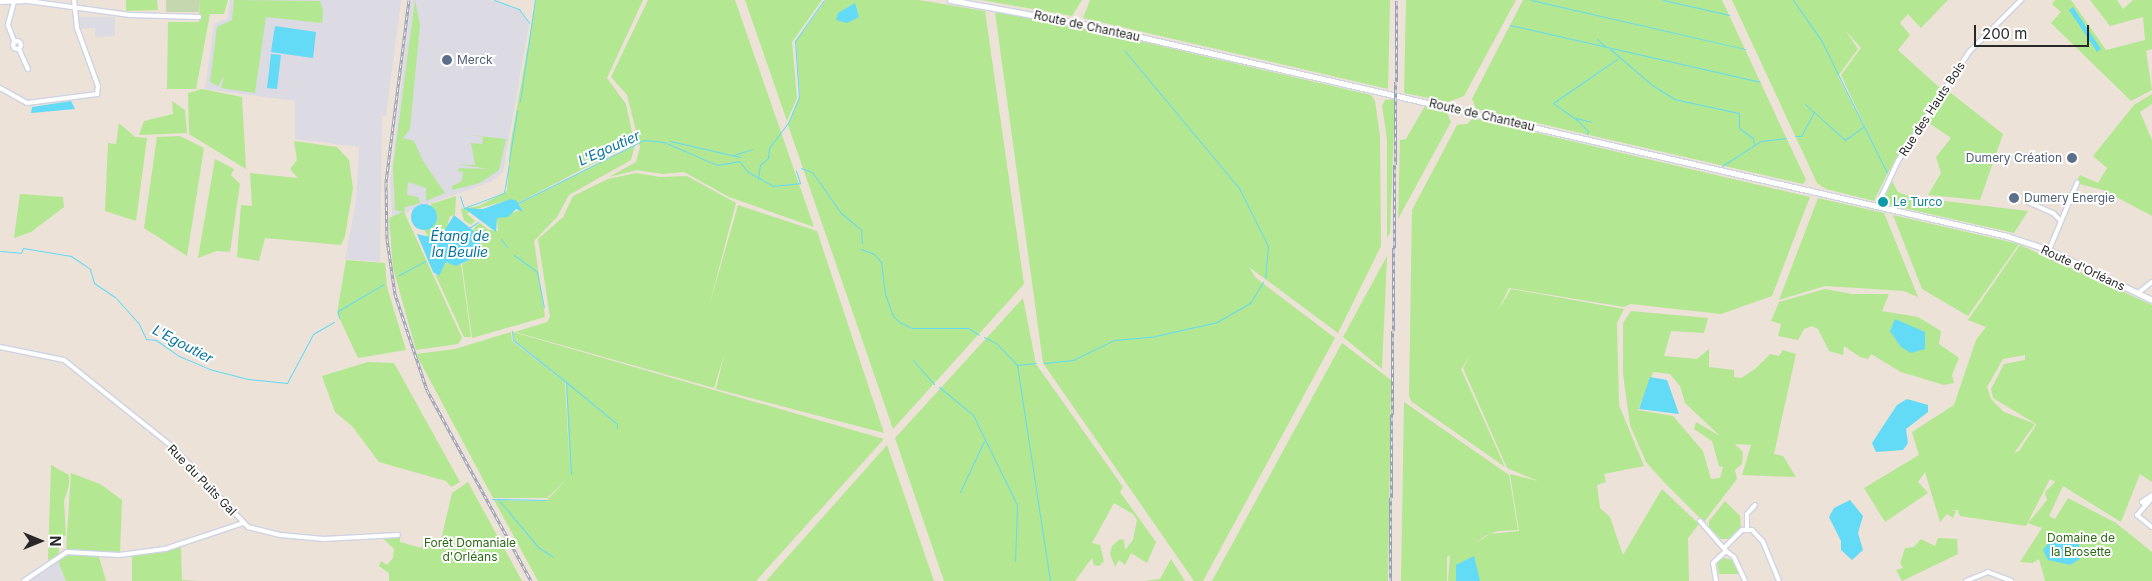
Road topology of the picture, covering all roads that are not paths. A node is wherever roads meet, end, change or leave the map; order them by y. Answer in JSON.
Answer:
{"nodes":[{"id":1,"x":74,"y":0,"type":"edge"},
{"id":2,"x":950,"y":0,"type":"edge"},
{"id":3,"x":2021,"y":0,"type":"edge"},
{"id":4,"x":14,"y":1,"type":"edge"},
{"id":5,"x":0,"y":2,"type":"edge"},
{"id":6,"x":73,"y":8,"type":"junction"},
{"id":7,"x":199,"y":17,"type":"dead end"},
{"id":8,"x":28,"y":69,"type":"dead end"},
{"id":9,"x":0,"y":88,"type":"edge"},
{"id":10,"x":2077,"y":183,"type":"dead end"},
{"id":11,"x":2028,"y":202,"type":"dead end"},
{"id":12,"x":1877,"y":206,"type":"junction"},
{"id":13,"x":2061,"y":222,"type":"junction"},
{"id":14,"x":2013,"y":238,"type":"joint"},
{"id":15,"x":2048,"y":250,"type":"junction"},
{"id":16,"x":2152,"y":282,"type":"edge"},
{"id":17,"x":2138,"y":293,"type":"junction"},
{"id":18,"x":2152,"y":300,"type":"edge"},
{"id":19,"x":0,"y":347,"type":"edge"},
{"id":20,"x":2152,"y":496,"type":"edge"},
{"id":21,"x":1755,"y":504,"type":"dead end"},
{"id":22,"x":1700,"y":521,"type":"dead end"},
{"id":23,"x":242,"y":523,"type":"junction"},
{"id":24,"x":2152,"y":527,"type":"edge"},
{"id":25,"x":1747,"y":529,"type":"junction"},
{"id":26,"x":398,"y":536,"type":"dead end"},
{"id":27,"x":1726,"y":548,"type":"junction"},
{"id":28,"x":24,"y":581,"type":"edge"},
{"id":29,"x":1716,"y":581,"type":"edge"},
{"id":30,"x":1745,"y":581,"type":"edge"},
{"id":31,"x":1780,"y":581,"type":"edge"},
{"id":32,"x":1966,"y":581,"type":"edge"},
{"id":33,"x":2011,"y":581,"type":"edge"}],
"edges":[{"from":1,"to":6,"type":"street"},
{"from":2,"to":12,"type":"main road","name":"Route de Chanteau"},
{"from":3,"to":12,"type":"street","name":"Rue des Hauts Bois"},
{"from":4,"to":5,"type":"street"},
{"from":4,"to":6,"type":"street"},
{"from":4,"to":8,"type":"street"},
{"from":6,"to":7,"type":"street"},
{"from":6,"to":9,"type":"street"},
{"from":10,"to":13,"type":"street"},
{"from":11,"to":13,"type":"street"},
{"from":12,"to":14,"type":"main road","name":"Route de Chanteau"},
{"from":13,"to":15,"type":"street"},
{"from":14,"to":15,"type":"main road","name":"Route d'Orléans"},
{"from":15,"to":17,"type":"main road","name":"Route d'Orléans"},
{"from":16,"to":17,"type":"street"},
{"from":17,"to":18,"type":"main road","name":"Route d'Orléans"},
{"from":19,"to":23,"type":"street","name":"Rue du Puits Gal"},
{"from":20,"to":24,"type":"street"},
{"from":21,"to":25,"type":"street"},
{"from":22,"to":27,"type":"street"},
{"from":23,"to":26,"type":"street","name":"Rue du Puits Gal"},
{"from":23,"to":28,"type":"street"},
{"from":25,"to":27,"type":"street"},
{"from":25,"to":31,"type":"street"},
{"from":27,"to":29,"type":"street"},
{"from":27,"to":30,"type":"street"},
{"from":32,"to":33,"type":"street"}]}
